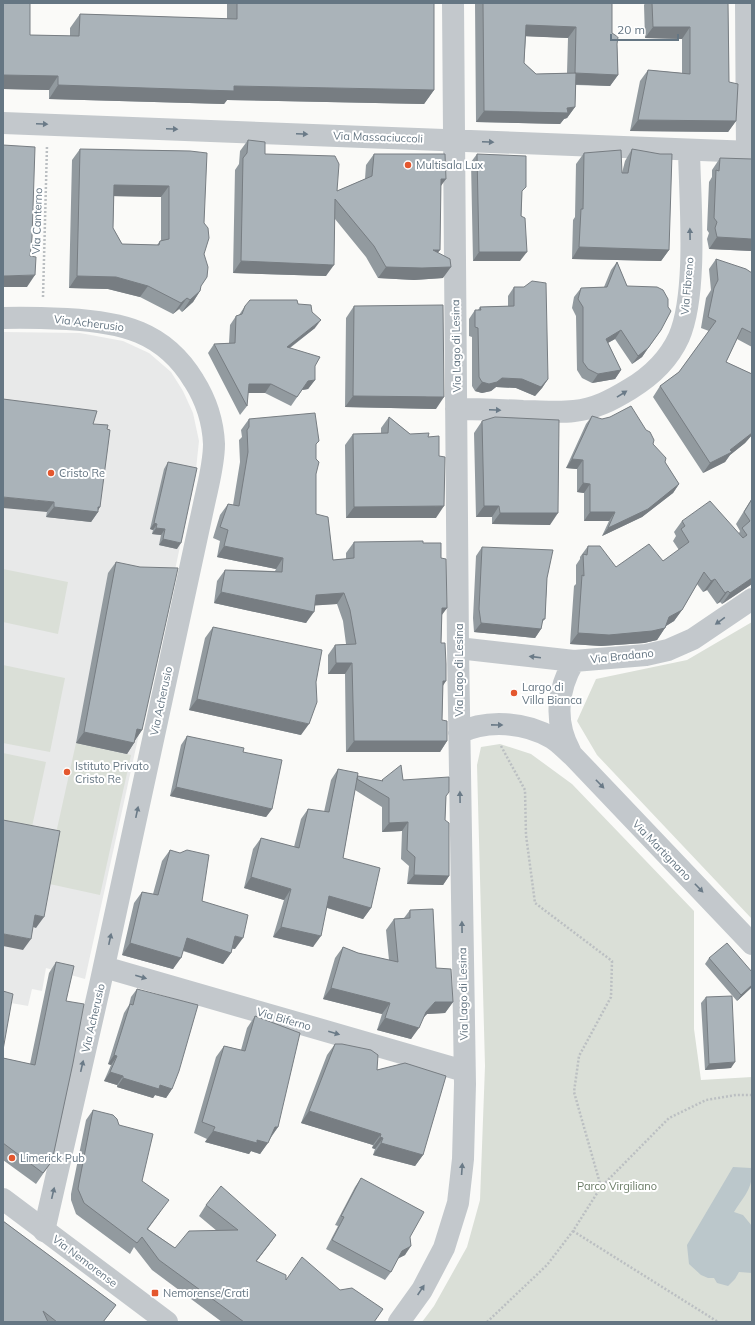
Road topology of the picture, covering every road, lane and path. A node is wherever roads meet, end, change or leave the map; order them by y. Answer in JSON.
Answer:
{"nodes":[{"id":1,"x":453,"y":3,"type":"edge"},
{"id":2,"x":746,"y":3,"type":"edge"},
{"id":3,"x":3,"y":123,"type":"edge"},
{"id":4,"x":48,"y":124,"type":"junction"},
{"id":5,"x":455,"y":140,"type":"junction"},
{"id":6,"x":689,"y":151,"type":"junction"},
{"id":7,"x":750,"y":152,"type":"edge"},
{"id":8,"x":42,"y":317,"type":"junction"},
{"id":9,"x":3,"y":318,"type":"edge"},
{"id":10,"x":456,"y":409,"type":"junction"},
{"id":11,"x":752,"y":599,"type":"edge"},
{"id":12,"x":458,"y":648,"type":"junction"},
{"id":13,"x":574,"y":661,"type":"junction"},
{"id":14,"x":500,"y":725,"type":"junction"},
{"id":15,"x":459,"y":733,"type":"junction"},
{"id":16,"x":573,"y":756,"type":"junction"},
{"id":17,"x":752,"y":944,"type":"edge"},
{"id":18,"x":104,"y":967,"type":"junction"},
{"id":19,"x":464,"y":1071,"type":"junction"},
{"id":20,"x":752,"y":1095,"type":"edge"},
{"id":21,"x":601,"y":1187,"type":"junction"},
{"id":22,"x":3,"y":1199,"type":"edge"},
{"id":23,"x":44,"y":1231,"type":"junction"},
{"id":24,"x":573,"y":1231,"type":"junction"},
{"id":25,"x":167,"y":1322,"type":"edge"},
{"id":26,"x":399,"y":1322,"type":"edge"},
{"id":27,"x":487,"y":1322,"type":"edge"},
{"id":28,"x":718,"y":1322,"type":"edge"}],
"edges":[{"from":1,"to":5,"type":"street","name":"Via Lago di Lesina"},
{"from":2,"to":7,"type":"street"},
{"from":3,"to":4,"type":"street","name":"Via Massaciuccoli","one_way":true},
{"from":4,"to":5,"type":"street","name":"Via Massaciuccoli","one_way":true},
{"from":4,"to":8,"type":"path","name":"Via Canterno"},
{"from":5,"to":6,"type":"street","name":"Via Massaciuccoli","one_way":true},
{"from":5,"to":10,"type":"street","name":"Via Lago di Lesina"},
{"from":6,"to":7,"type":"street","name":"Via Massaciuccoli"},
{"from":10,"to":6,"type":"street","name":"Via Fibreno","one_way":true},
{"from":8,"to":9,"type":"street","name":"Via Acherusio"},
{"from":18,"to":8,"type":"street","name":"Via Acherusio","one_way":true},
{"from":10,"to":12,"type":"street","name":"Via Lago di Lesina"},
{"from":11,"to":13,"type":"street","name":"Via Bradano","one_way":true},
{"from":13,"to":12,"type":"street","one_way":true},
{"from":12,"to":15,"type":"street","name":"Via Lago di Lesina"},
{"from":13,"to":16,"type":"street"},
{"from":15,"to":14,"type":"street","one_way":true},
{"from":14,"to":16,"type":"street"},
{"from":14,"to":21,"type":"path"},
{"from":19,"to":15,"type":"street","name":"Via Lago di Lesina","one_way":true},
{"from":16,"to":17,"type":"street","name":"Via Martignano","one_way":true},
{"from":18,"to":19,"type":"street","name":"Via Biferno","one_way":true},
{"from":23,"to":18,"type":"street","name":"Via Acherusio","one_way":true},
{"from":26,"to":19,"type":"street","name":"Via Lago di Lesina","one_way":true},
{"from":20,"to":21,"type":"path"},
{"from":21,"to":24,"type":"path"},
{"from":22,"to":23,"type":"street","name":"Via Nemorense"},
{"from":23,"to":25,"type":"street","name":"Via Nemorense"},
{"from":24,"to":27,"type":"path"},
{"from":24,"to":28,"type":"path"}]}
